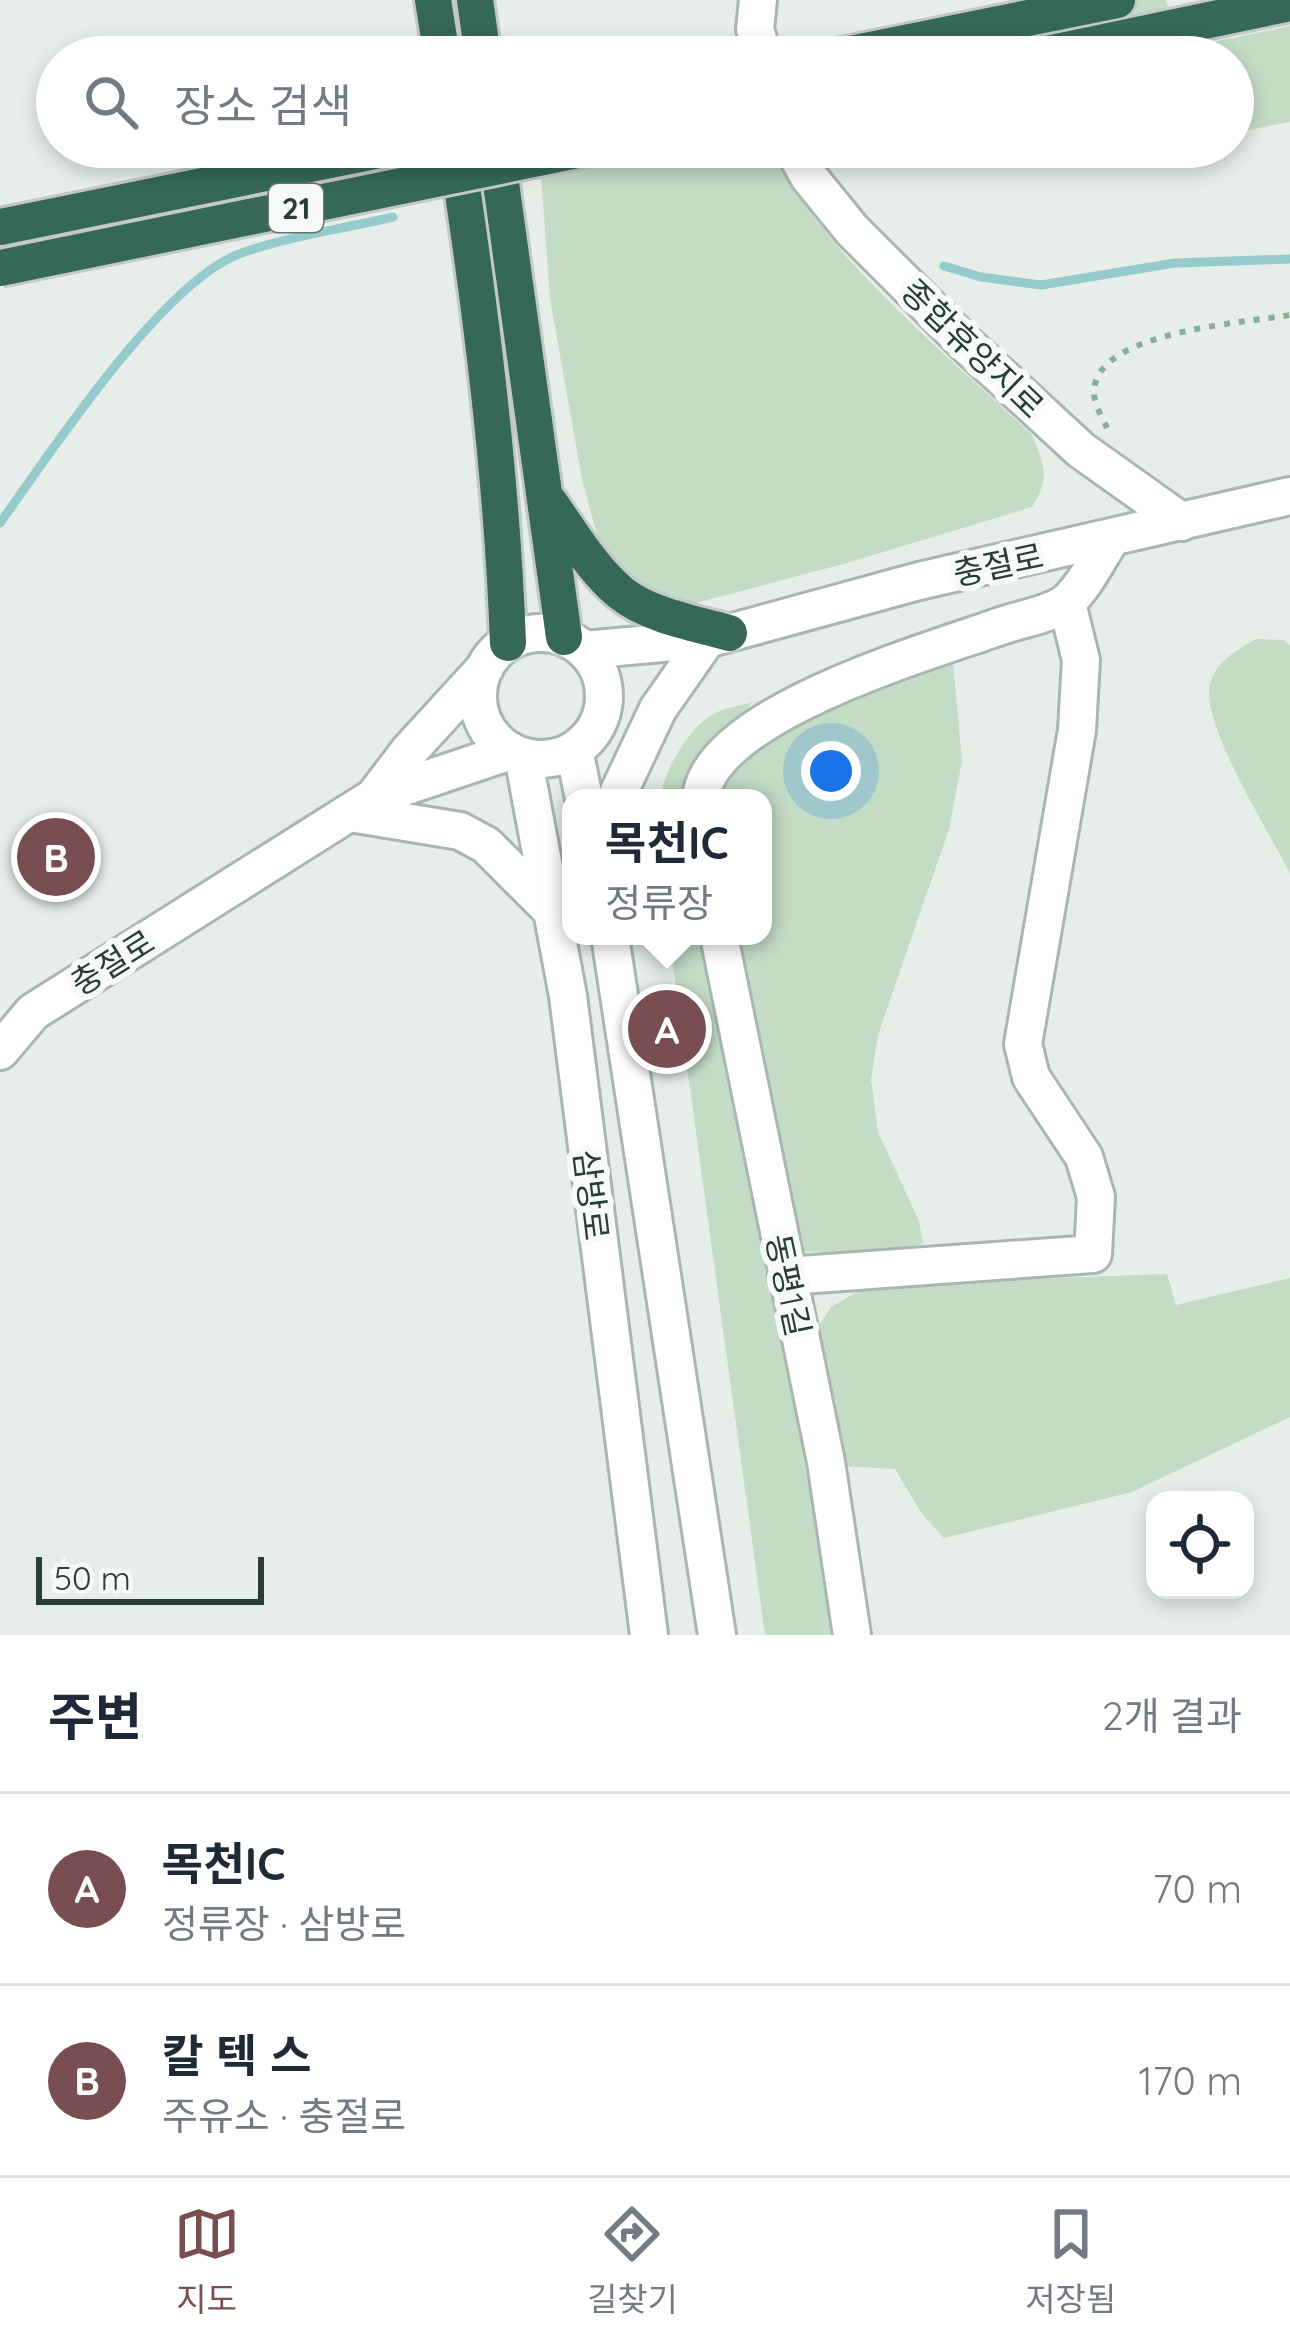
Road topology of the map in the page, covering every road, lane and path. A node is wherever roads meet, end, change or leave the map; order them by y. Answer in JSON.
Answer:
{"nodes":[{"id":1,"x":433,"y":0,"type":"edge"},
{"id":2,"x":475,"y":0,"type":"edge"},
{"id":3,"x":758,"y":0,"type":"edge"},
{"id":4,"x":1117,"y":0,"type":"edge"},
{"id":5,"x":1290,"y":3,"type":"edge"},
{"id":6,"x":439,"y":36,"type":"edge"},
{"id":7,"x":480,"y":36,"type":"edge"},
{"id":8,"x":757,"y":36,"type":"edge"},
{"id":9,"x":940,"y":36,"type":"edge"},
{"id":10,"x":1134,"y":36,"type":"edge"},
{"id":11,"x":291,"y":168,"type":"edge"},
{"id":12,"x":459,"y":168,"type":"edge"},
{"id":13,"x":489,"y":168,"type":"edge"},
{"id":14,"x":499,"y":168,"type":"edge"},
{"id":15,"x":804,"y":168,"type":"edge"},
{"id":16,"x":0,"y":227,"type":"edge"},
{"id":17,"x":0,"y":268,"type":"edge"},
{"id":18,"x":1290,"y":315,"type":"edge"},
{"id":19,"x":1112,"y":439,"type":"dead end"},
{"id":20,"x":1290,"y":496,"type":"edge"},
{"id":21,"x":546,"y":498,"type":"junction"},
{"id":22,"x":1182,"y":522,"type":"junction"},
{"id":23,"x":1111,"y":539,"type":"junction"},
{"id":24,"x":1067,"y":603,"type":"junction"},
{"id":25,"x":718,"y":636,"type":"junction"},
{"id":26,"x":574,"y":644,"type":"junction"},
{"id":27,"x":497,"y":655,"type":"junction"},
{"id":28,"x":585,"y":738,"type":"junction"},
{"id":29,"x":517,"y":754,"type":"junction"},
{"id":30,"x":584,"y":789,"type":"edge"},
{"id":31,"x":620,"y":789,"type":"edge"},
{"id":32,"x":704,"y":789,"type":"edge"},
{"id":33,"x":362,"y":805,"type":"junction"},
{"id":34,"x":550,"y":909,"type":"junction"},
{"id":35,"x":611,"y":945,"type":"edge"},
{"id":36,"x":721,"y":945,"type":"edge"},
{"id":37,"x":16,"y":1016,"type":"edge"},
{"id":38,"x":0,"y":1051,"type":"edge"},
{"id":39,"x":788,"y":1276,"type":"junction"},
{"id":40,"x":649,"y":1635,"type":"edge"},
{"id":41,"x":717,"y":1635,"type":"edge"},
{"id":42,"x":852,"y":1635,"type":"edge"}],
"edges":[{"from":1,"to":6,"type":"highway"},
{"from":2,"to":7,"type":"highway"},
{"from":3,"to":8,"type":"street"},
{"from":4,"to":9,"type":"highway"},
{"from":5,"to":10,"type":"highway"},
{"from":11,"to":16,"type":"highway","number":"21"},
{"from":12,"to":27,"type":"highway"},
{"from":13,"to":17,"type":"highway","number":"21","bridge":true},
{"from":14,"to":21,"type":"highway"},
{"from":15,"to":22,"type":"street","name":"종합휴양지로"},
{"from":18,"to":19,"type":"path"},
{"from":20,"to":22,"type":"street","name":"충절로"},
{"from":21,"to":25,"type":"highway"},
{"from":21,"to":26,"type":"highway"},
{"from":22,"to":23,"type":"street","name":"충절로"},
{"from":23,"to":24,"type":"street"},
{"from":23,"to":25,"type":"street","name":"충절로"},
{"from":24,"to":32,"type":"street"},
{"from":24,"to":39,"type":"street"},
{"from":25,"to":26,"type":"street","name":"충절로"},
{"from":25,"to":28,"type":"street","name":"충절로"},
{"from":25,"to":31,"type":"street"},
{"from":26,"to":27,"type":"street"},
{"from":26,"to":28,"type":"street"},
{"from":27,"to":29,"type":"street"},
{"from":27,"to":33,"type":"street","name":"충절로"},
{"from":28,"to":29,"type":"street"},
{"from":28,"to":30,"type":"street"},
{"from":29,"to":33,"type":"street","name":"충절로"},
{"from":29,"to":34,"type":"street","name":"삼방로"},
{"from":33,"to":34,"type":"street"},
{"from":33,"to":37,"type":"street","name":"충절로"},
{"from":34,"to":40,"type":"street","name":"삼방로"},
{"from":35,"to":41,"type":"street","name":"삼방로"},
{"from":36,"to":39,"type":"street","name":"동평1길"},
{"from":37,"to":38,"type":"street","name":"충절로"},
{"from":39,"to":42,"type":"street","name":"동평1길"}]}
